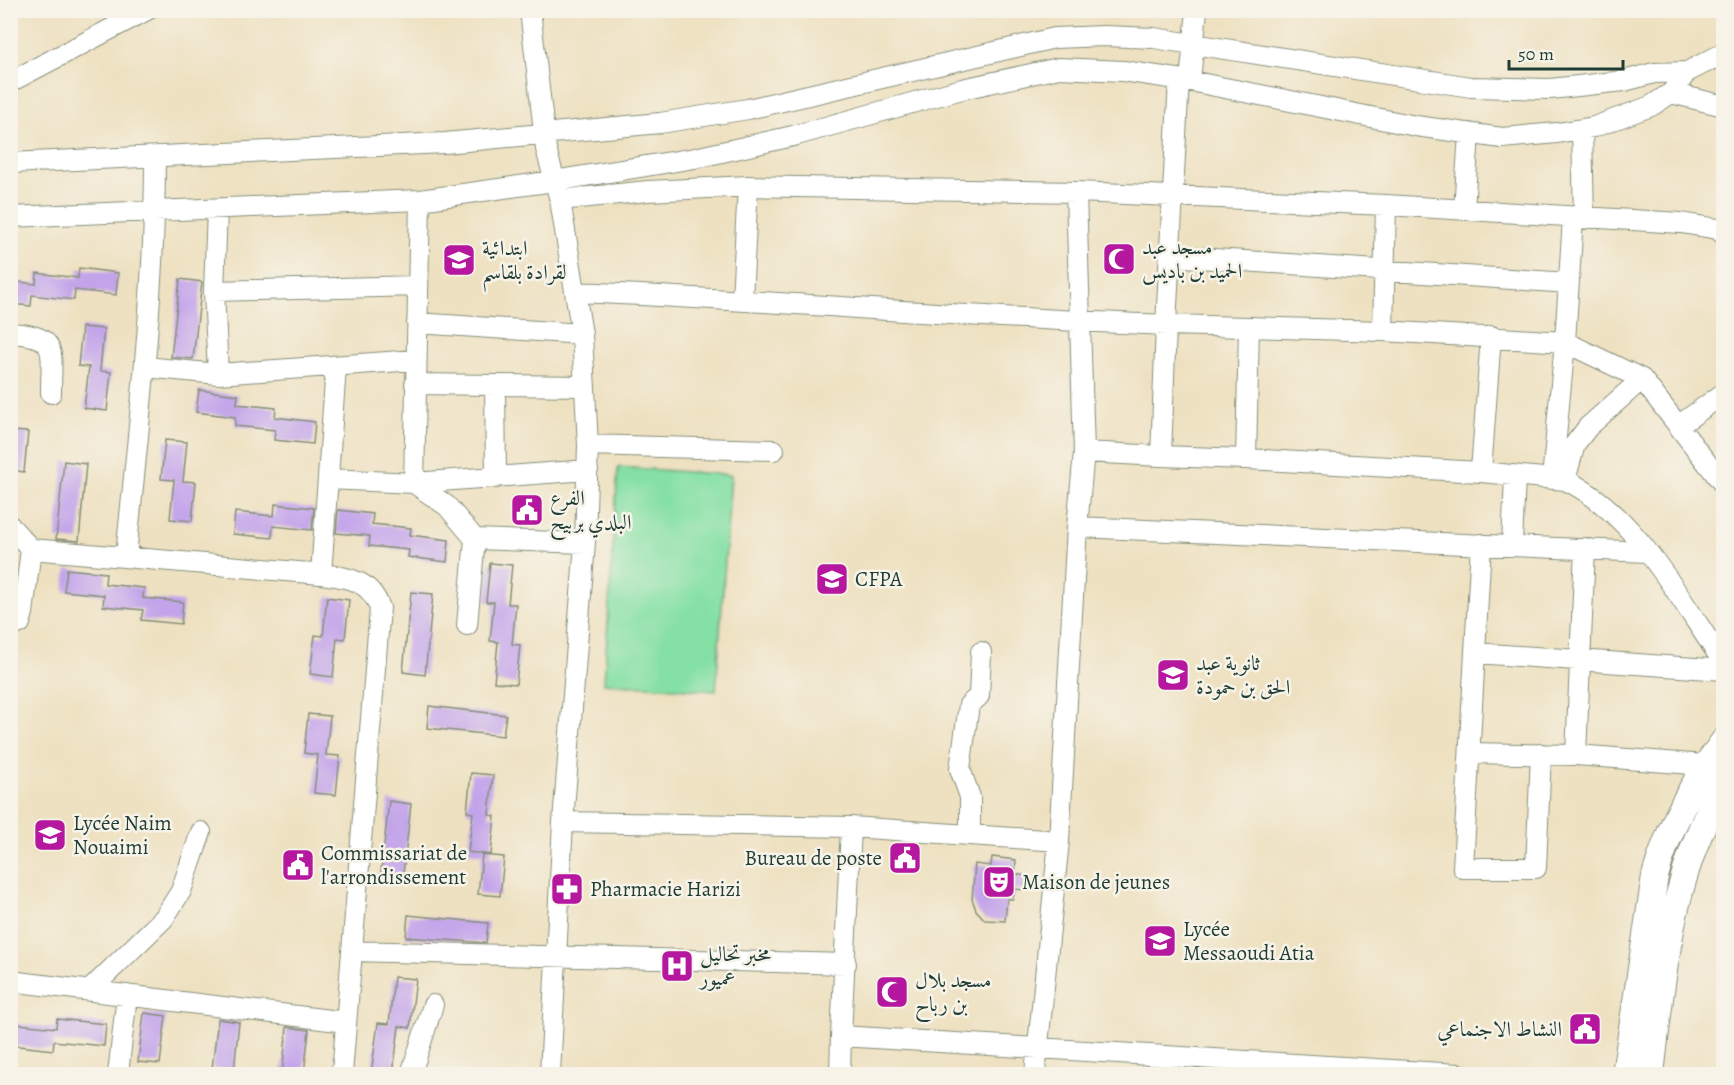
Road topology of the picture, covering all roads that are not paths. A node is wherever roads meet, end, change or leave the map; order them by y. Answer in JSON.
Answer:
{"nodes":[{"id":1,"x":147,"y":10,"type":"edge"},
{"id":2,"x":530,"y":10,"type":"edge"},
{"id":3,"x":1197,"y":10,"type":"edge"},
{"id":4,"x":1194,"y":44,"type":"junction"},
{"id":5,"x":1724,"y":53,"type":"edge"},
{"id":6,"x":1687,"y":72,"type":"junction"},
{"id":7,"x":1184,"y":80,"type":"junction"},
{"id":8,"x":10,"y":82,"type":"edge"},
{"id":9,"x":1671,"y":93,"type":"junction"},
{"id":10,"x":1724,"y":106,"type":"edge"},
{"id":11,"x":1582,"y":129,"type":"junction"},
{"id":12,"x":1469,"y":133,"type":"junction"},
{"id":13,"x":545,"y":142,"type":"junction"},
{"id":14,"x":155,"y":158,"type":"junction"},
{"id":15,"x":10,"y":163,"type":"edge"},
{"id":16,"x":552,"y":175,"type":"junction"},
{"id":17,"x":748,"y":186,"type":"junction"},
{"id":18,"x":1076,"y":192,"type":"junction"},
{"id":19,"x":1174,"y":198,"type":"junction"},
{"id":20,"x":420,"y":200,"type":"junction"},
{"id":21,"x":560,"y":200,"type":"junction"},
{"id":22,"x":1386,"y":205,"type":"junction"},
{"id":23,"x":217,"y":209,"type":"junction"},
{"id":24,"x":1464,"y":210,"type":"junction"},
{"id":25,"x":155,"y":211,"type":"junction"},
{"id":26,"x":10,"y":217,"type":"edge"},
{"id":27,"x":1578,"y":218,"type":"junction"},
{"id":28,"x":1722,"y":229,"type":"edge"},
{"id":29,"x":1170,"y":256,"type":"junction"},
{"id":30,"x":1384,"y":269,"type":"junction"},
{"id":31,"x":1569,"y":283,"type":"junction"},
{"id":32,"x":418,"y":286,"type":"junction"},
{"id":33,"x":214,"y":291,"type":"junction"},
{"id":34,"x":575,"y":292,"type":"junction"},
{"id":35,"x":742,"y":299,"type":"junction"},
{"id":36,"x":1082,"y":322,"type":"junction"},
{"id":37,"x":417,"y":323,"type":"junction"},
{"id":38,"x":1166,"y":326,"type":"junction"},
{"id":39,"x":1249,"y":327,"type":"junction"},
{"id":40,"x":1383,"y":331,"type":"junction"},
{"id":41,"x":10,"y":333,"type":"edge"},
{"id":42,"x":582,"y":334,"type":"junction"},
{"id":43,"x":1491,"y":336,"type":"junction"},
{"id":44,"x":1565,"y":342,"type":"junction"},
{"id":45,"x":415,"y":360,"type":"junction"},
{"id":46,"x":145,"y":367,"type":"junction"},
{"id":47,"x":336,"y":367,"type":"junction"},
{"id":48,"x":218,"y":374,"type":"junction"},
{"id":49,"x":1642,"y":379,"type":"junction"},
{"id":50,"x":415,"y":384,"type":"junction"},
{"id":51,"x":495,"y":386,"type":"junction"},
{"id":52,"x":585,"y":387,"type":"junction"},
{"id":53,"x":51,"y":393,"type":"dead end"},
{"id":54,"x":1724,"y":393,"type":"edge"},
{"id":55,"x":1678,"y":426,"type":"junction"},
{"id":56,"x":588,"y":445,"type":"junction"},
{"id":57,"x":774,"y":450,"type":"dead end"},
{"id":58,"x":1084,"y":452,"type":"junction"},
{"id":59,"x":1161,"y":456,"type":"junction"},
{"id":60,"x":1246,"y":459,"type":"junction"},
{"id":61,"x":588,"y":470,"type":"junction"},
{"id":62,"x":1481,"y":472,"type":"junction"},
{"id":63,"x":1515,"y":476,"type":"junction"},
{"id":64,"x":496,"y":478,"type":"junction"},
{"id":65,"x":328,"y":479,"type":"junction"},
{"id":66,"x":1559,"y":480,"type":"junction"},
{"id":67,"x":414,"y":483,"type":"junction"},
{"id":68,"x":1724,"y":485,"type":"edge"},
{"id":69,"x":10,"y":526,"type":"edge"},
{"id":70,"x":1077,"y":527,"type":"junction"},
{"id":71,"x":475,"y":539,"type":"junction"},
{"id":72,"x":585,"y":543,"type":"junction"},
{"id":73,"x":1481,"y":544,"type":"junction"},
{"id":74,"x":1512,"y":545,"type":"junction"},
{"id":75,"x":31,"y":549,"type":"junction"},
{"id":76,"x":1585,"y":549,"type":"junction"},
{"id":77,"x":1647,"y":552,"type":"junction"},
{"id":78,"x":126,"y":556,"type":"junction"},
{"id":79,"x":321,"y":574,"type":"junction"},
{"id":80,"x":467,"y":625,"type":"dead end"},
{"id":81,"x":10,"y":627,"type":"edge"},
{"id":82,"x":981,"y":652,"type":"dead end"},
{"id":83,"x":1475,"y":653,"type":"junction"},
{"id":84,"x":1580,"y":660,"type":"junction"},
{"id":85,"x":1724,"y":663,"type":"edge"},
{"id":86,"x":1724,"y":670,"type":"edge"},
{"id":87,"x":1724,"y":741,"type":"edge"},
{"id":88,"x":1470,"y":753,"type":"junction"},
{"id":89,"x":1541,"y":754,"type":"junction"},
{"id":90,"x":1576,"y":755,"type":"junction"},
{"id":91,"x":1705,"y":765,"type":"junction"},
{"id":92,"x":1724,"y":784,"type":"edge"},
{"id":93,"x":563,"y":822,"type":"junction"},
{"id":94,"x":851,"y":827,"type":"junction"},
{"id":95,"x":201,"y":832,"type":"dead end"},
{"id":96,"x":970,"y":835,"type":"junction"},
{"id":97,"x":1059,"y":841,"type":"junction"},
{"id":98,"x":352,"y":951,"type":"junction"},
{"id":99,"x":558,"y":955,"type":"junction"},
{"id":100,"x":846,"y":964,"type":"junction"},
{"id":101,"x":10,"y":981,"type":"edge"},
{"id":102,"x":89,"y":991,"type":"junction"},
{"id":103,"x":127,"y":995,"type":"junction"},
{"id":104,"x":433,"y":1005,"type":"dead end"},
{"id":105,"x":346,"y":1022,"type":"junction"},
{"id":106,"x":841,"y":1036,"type":"junction"},
{"id":107,"x":1036,"y":1048,"type":"junction"},
{"id":108,"x":118,"y":1074,"type":"edge"},
{"id":109,"x":342,"y":1074,"type":"edge"},
{"id":110,"x":411,"y":1074,"type":"edge"},
{"id":111,"x":549,"y":1074,"type":"edge"},
{"id":112,"x":840,"y":1074,"type":"edge"},
{"id":113,"x":1035,"y":1074,"type":"edge"},
{"id":114,"x":1458,"y":1074,"type":"edge"},
{"id":115,"x":1625,"y":1074,"type":"edge"},
{"id":116,"x":1651,"y":1074,"type":"edge"}],
"edges":[{"from":1,"to":8,"type":"street"},
{"from":2,"to":13,"type":"street"},
{"from":3,"to":4,"type":"street"},
{"from":4,"to":6,"type":"street"},
{"from":4,"to":7,"type":"street"},
{"from":4,"to":13,"type":"street"},
{"from":5,"to":6,"type":"street"},
{"from":6,"to":9,"type":"street"},
{"from":7,"to":12,"type":"street"},
{"from":7,"to":16,"type":"street"},
{"from":7,"to":19,"type":"street"},
{"from":9,"to":10,"type":"street"},
{"from":9,"to":11,"type":"street"},
{"from":11,"to":12,"type":"street"},
{"from":11,"to":27,"type":"street"},
{"from":12,"to":24,"type":"street"},
{"from":13,"to":14,"type":"street"},
{"from":13,"to":16,"type":"street"},
{"from":14,"to":15,"type":"street"},
{"from":14,"to":25,"type":"street"},
{"from":16,"to":20,"type":"street"},
{"from":16,"to":21,"type":"street"},
{"from":17,"to":18,"type":"street"},
{"from":17,"to":21,"type":"street"},
{"from":17,"to":35,"type":"street"},
{"from":18,"to":19,"type":"street"},
{"from":18,"to":36,"type":"street"},
{"from":19,"to":22,"type":"street"},
{"from":19,"to":29,"type":"street"},
{"from":20,"to":23,"type":"street"},
{"from":20,"to":32,"type":"street"},
{"from":21,"to":34,"type":"street"},
{"from":22,"to":24,"type":"street"},
{"from":22,"to":30,"type":"street"},
{"from":23,"to":25,"type":"street"},
{"from":23,"to":33,"type":"street"},
{"from":24,"to":27,"type":"street"},
{"from":25,"to":26,"type":"street"},
{"from":25,"to":46,"type":"street"},
{"from":27,"to":28,"type":"street"},
{"from":27,"to":31,"type":"street"},
{"from":29,"to":30,"type":"street"},
{"from":29,"to":38,"type":"street"},
{"from":30,"to":31,"type":"street"},
{"from":30,"to":40,"type":"street"},
{"from":31,"to":44,"type":"street"},
{"from":32,"to":33,"type":"street"},
{"from":32,"to":37,"type":"street"},
{"from":33,"to":48,"type":"street"},
{"from":34,"to":35,"type":"street"},
{"from":34,"to":42,"type":"street"},
{"from":35,"to":36,"type":"street"},
{"from":36,"to":38,"type":"street"},
{"from":36,"to":58,"type":"street"},
{"from":37,"to":42,"type":"street"},
{"from":37,"to":45,"type":"street"},
{"from":38,"to":39,"type":"street"},
{"from":38,"to":59,"type":"street"},
{"from":39,"to":40,"type":"street"},
{"from":39,"to":60,"type":"street"},
{"from":40,"to":43,"type":"street"},
{"from":41,"to":53,"type":"street"},
{"from":42,"to":52,"type":"street"},
{"from":43,"to":44,"type":"street"},
{"from":43,"to":62,"type":"street"},
{"from":44,"to":49,"type":"street"},
{"from":44,"to":66,"type":"street"},
{"from":45,"to":47,"type":"street"},
{"from":45,"to":50,"type":"street"},
{"from":46,"to":48,"type":"street"},
{"from":46,"to":78,"type":"street"},
{"from":47,"to":48,"type":"street"},
{"from":47,"to":65,"type":"street"},
{"from":49,"to":55,"type":"street"},
{"from":49,"to":66,"type":"street"},
{"from":50,"to":51,"type":"street"},
{"from":50,"to":67,"type":"street"},
{"from":51,"to":52,"type":"street"},
{"from":51,"to":64,"type":"street"},
{"from":52,"to":56,"type":"street"},
{"from":54,"to":55,"type":"street"},
{"from":55,"to":68,"type":"street"},
{"from":56,"to":57,"type":"street"},
{"from":56,"to":61,"type":"street"},
{"from":58,"to":59,"type":"street"},
{"from":58,"to":70,"type":"street"},
{"from":59,"to":60,"type":"street"},
{"from":60,"to":62,"type":"street"},
{"from":61,"to":64,"type":"street"},
{"from":61,"to":72,"type":"street"},
{"from":62,"to":63,"type":"street"},
{"from":63,"to":66,"type":"street"},
{"from":63,"to":74,"type":"street"},
{"from":64,"to":67,"type":"street"},
{"from":65,"to":67,"type":"street"},
{"from":65,"to":79,"type":"street"},
{"from":66,"to":77,"type":"street"},
{"from":67,"to":71,"type":"street"},
{"from":69,"to":75,"type":"street"},
{"from":70,"to":73,"type":"street"},
{"from":70,"to":97,"type":"street"},
{"from":71,"to":72,"type":"street"},
{"from":71,"to":80,"type":"street"},
{"from":72,"to":93,"type":"street"},
{"from":73,"to":74,"type":"street"},
{"from":73,"to":83,"type":"street"},
{"from":74,"to":76,"type":"street"},
{"from":75,"to":78,"type":"street"},
{"from":75,"to":81,"type":"street"},
{"from":76,"to":77,"type":"street"},
{"from":76,"to":84,"type":"street"},
{"from":77,"to":85,"type":"street"},
{"from":78,"to":79,"type":"street"},
{"from":79,"to":98,"type":"street"},
{"from":82,"to":96,"type":"street"},
{"from":83,"to":84,"type":"street"},
{"from":83,"to":88,"type":"street"},
{"from":84,"to":86,"type":"street"},
{"from":84,"to":90,"type":"street"},
{"from":87,"to":91,"type":"main road"},
{"from":88,"to":89,"type":"street"},
{"from":88,"to":89,"type":"street"},
{"from":89,"to":90,"type":"street"},
{"from":90,"to":91,"type":"street"},
{"from":91,"to":115,"type":"main road"},
{"from":92,"to":116,"type":"main road"},
{"from":93,"to":94,"type":"street"},
{"from":93,"to":99,"type":"street"},
{"from":94,"to":96,"type":"street"},
{"from":94,"to":100,"type":"street"},
{"from":95,"to":102,"type":"street"},
{"from":96,"to":97,"type":"street"},
{"from":97,"to":107,"type":"street"},
{"from":98,"to":99,"type":"street"},
{"from":98,"to":105,"type":"street"},
{"from":99,"to":100,"type":"street"},
{"from":99,"to":111,"type":"street"},
{"from":100,"to":106,"type":"street"},
{"from":101,"to":102,"type":"street"},
{"from":102,"to":103,"type":"street"},
{"from":103,"to":105,"type":"street"},
{"from":103,"to":108,"type":"street"},
{"from":104,"to":110,"type":"street"},
{"from":105,"to":109,"type":"street"},
{"from":106,"to":107,"type":"street"},
{"from":106,"to":112,"type":"street"},
{"from":107,"to":113,"type":"street"},
{"from":107,"to":114,"type":"street"}]}
